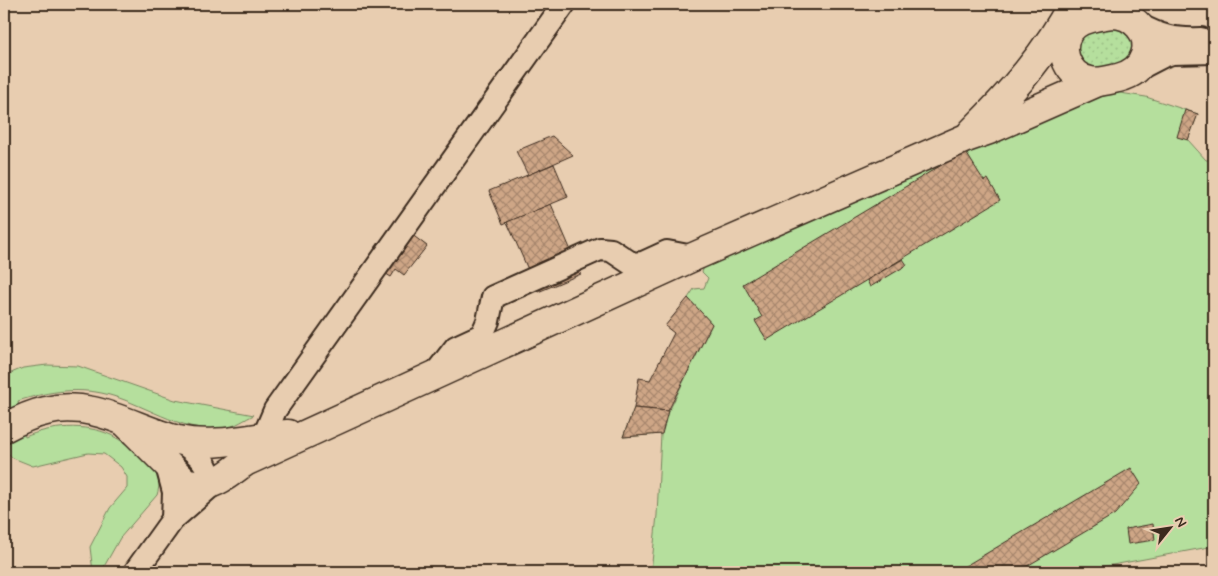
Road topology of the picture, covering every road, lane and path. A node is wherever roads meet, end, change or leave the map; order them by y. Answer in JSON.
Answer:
{"nodes":[{"id":1,"x":564,"y":4,"type":"edge"},
{"id":2,"x":1066,"y":25,"type":"edge"},
{"id":3,"x":1143,"y":25,"type":"edge"},
{"id":4,"x":1214,"y":38,"type":"edge"},
{"id":5,"x":1214,"y":52,"type":"edge"},
{"id":6,"x":1134,"y":72,"type":"junction"},
{"id":7,"x":1098,"y":82,"type":"junction"},
{"id":8,"x":966,"y":138,"type":"junction"},
{"id":9,"x":693,"y":257,"type":"junction"},
{"id":10,"x":435,"y":374,"type":"junction"},
{"id":11,"x":125,"y":422,"type":"junction"},
{"id":12,"x":4,"y":428,"type":"edge"},
{"id":13,"x":179,"y":440,"type":"junction"},
{"id":14,"x":265,"y":444,"type":"junction"},
{"id":15,"x":167,"y":466,"type":"junction"},
{"id":16,"x":212,"y":485,"type":"junction"},
{"id":17,"x":173,"y":519,"type":"junction"},
{"id":18,"x":135,"y":572,"type":"edge"}],
"edges":[{"from":1,"to":14,"type":"street"},
{"from":2,"to":3,"type":"main road"},
{"from":2,"to":7,"type":"main road"},
{"from":2,"to":8,"type":"main road"},
{"from":3,"to":4,"type":"street"},
{"from":3,"to":6,"type":"main road"},
{"from":5,"to":6,"type":"street"},
{"from":6,"to":7,"type":"main road"},
{"from":7,"to":8,"type":"main road"},
{"from":8,"to":9,"type":"main road"},
{"from":9,"to":10,"type":"main road"},
{"from":9,"to":10,"type":"street"},
{"from":10,"to":14,"type":"main road"},
{"from":11,"to":12,"type":"main road"},
{"from":11,"to":13,"type":"main road"},
{"from":11,"to":15,"type":"main road"},
{"from":13,"to":14,"type":"main road"},
{"from":13,"to":16,"type":"street"},
{"from":14,"to":16,"type":"main road"},
{"from":15,"to":16,"type":"main road"},
{"from":15,"to":17,"type":"street"},
{"from":16,"to":17,"type":"street"},
{"from":17,"to":18,"type":"street"}]}
